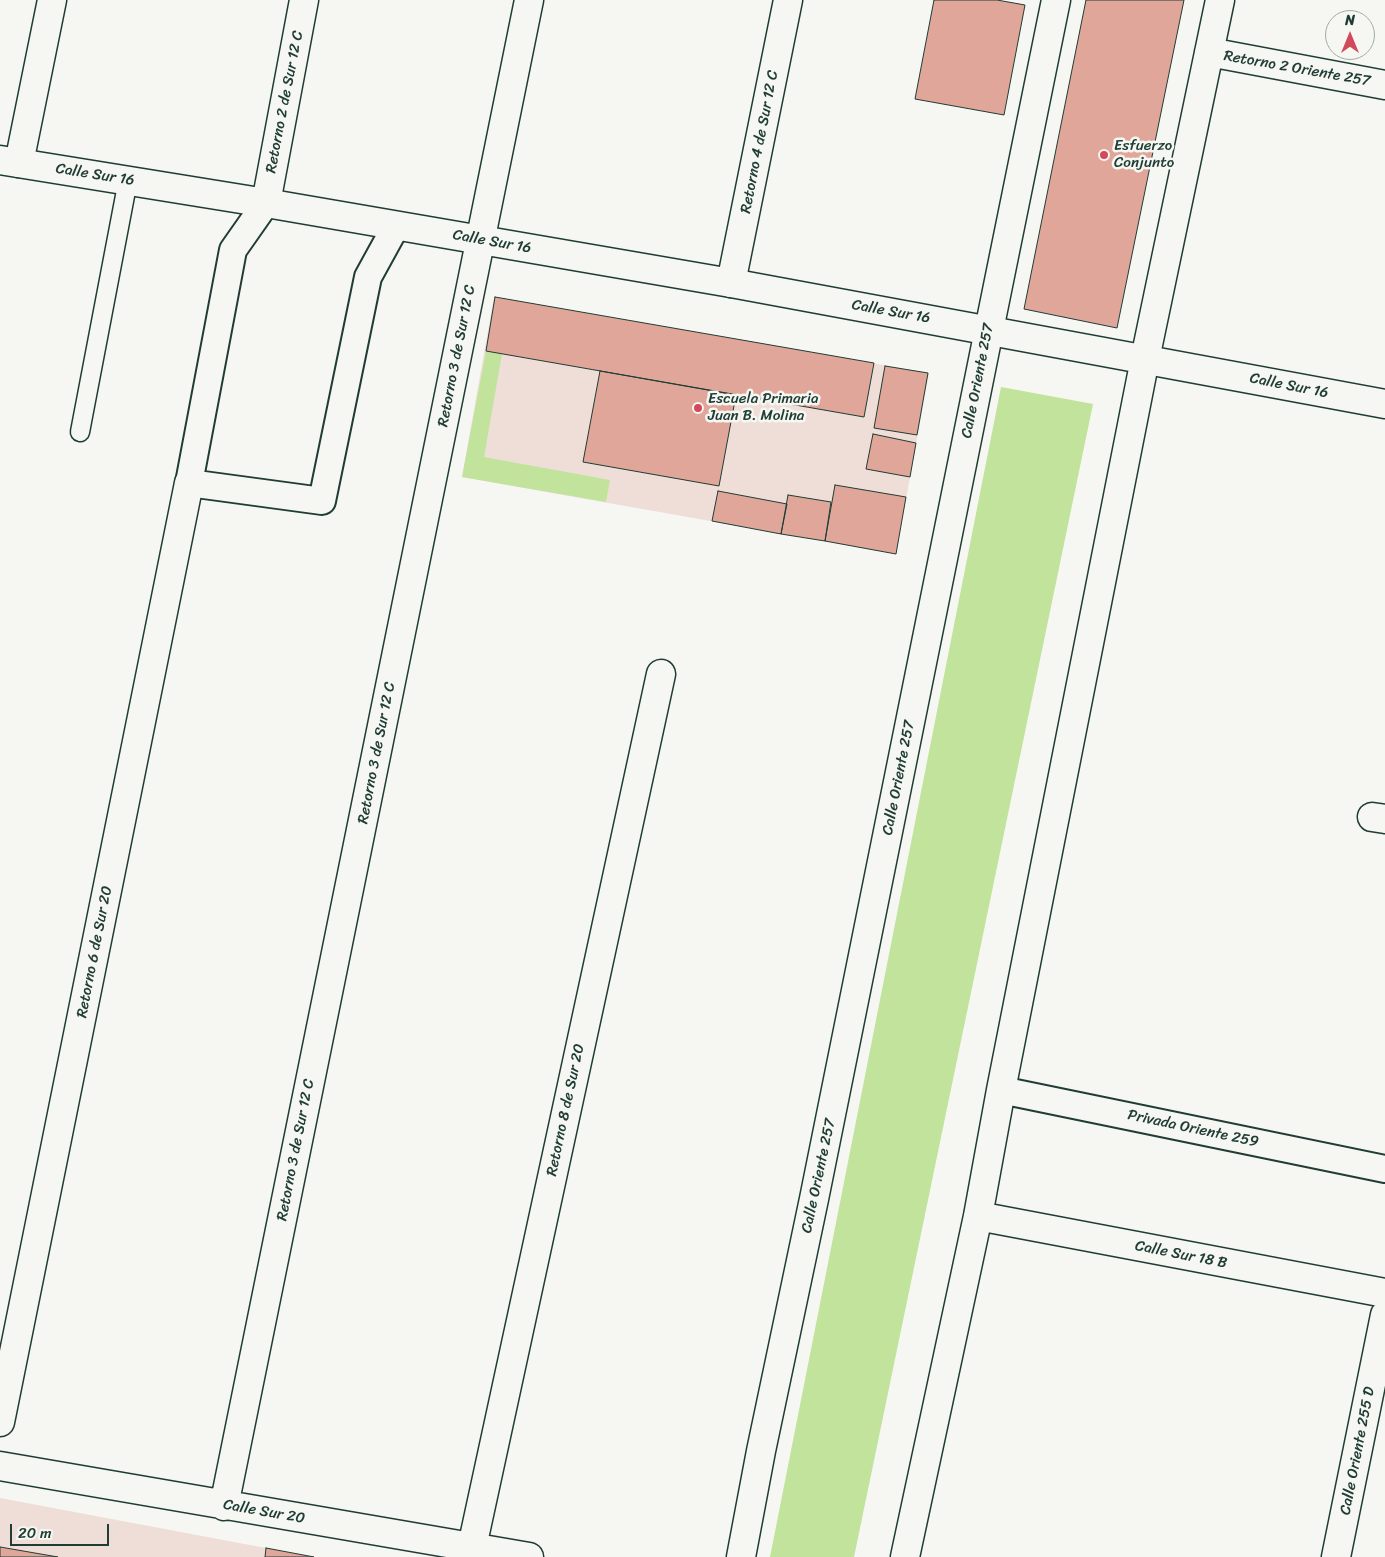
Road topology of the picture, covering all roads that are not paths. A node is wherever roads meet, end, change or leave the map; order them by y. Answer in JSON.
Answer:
{"nodes":[{"id":1,"x":52,"y":0,"type":"edge"},
{"id":2,"x":304,"y":0,"type":"edge"},
{"id":3,"x":529,"y":0,"type":"edge"},
{"id":4,"x":788,"y":0,"type":"edge"},
{"id":5,"x":1056,"y":0,"type":"edge"},
{"id":6,"x":1220,"y":0,"type":"edge"},
{"id":7,"x":1209,"y":52,"type":"junction"},
{"id":8,"x":1385,"y":85,"type":"edge"},
{"id":9,"x":10,"y":162,"type":"edge"},
{"id":10,"x":128,"y":180,"type":"junction"},
{"id":11,"x":266,"y":203,"type":"junction"},
{"id":12,"x":396,"y":226,"type":"junction"},
{"id":13,"x":480,"y":240,"type":"junction"},
{"id":14,"x":731,"y":283,"type":"junction"},
{"id":15,"x":989,"y":330,"type":"junction"},
{"id":16,"x":1145,"y":358,"type":"junction"},
{"id":17,"x":1385,"y":404,"type":"edge"},
{"id":18,"x":80,"y":432,"type":"dead end"},
{"id":19,"x":189,"y":483,"type":"junction"},
{"id":20,"x":661,"y":674,"type":"dead end"},
{"id":21,"x":1001,"y":1090,"type":"junction"},
{"id":22,"x":1385,"y":1169,"type":"edge"},
{"id":23,"x":978,"y":1216,"type":"junction"},
{"id":24,"x":1385,"y":1294,"type":"edge"},
{"id":25,"x":1385,"y":1315,"type":"edge"},
{"id":26,"x":0,"y":1422,"type":"edge"},
{"id":27,"x":0,"y":1466,"type":"edge"},
{"id":28,"x":224,"y":1506,"type":"junction"},
{"id":29,"x":459,"y":1549,"type":"edge"},
{"id":30,"x":529,"y":1557,"type":"edge"},
{"id":31,"x":741,"y":1557,"type":"edge"},
{"id":32,"x":905,"y":1557,"type":"edge"},
{"id":33,"x":1336,"y":1557,"type":"edge"}],
"edges":[{"from":1,"to":9,"type":"street"},
{"from":2,"to":11,"type":"street","name":"Retorno 2 de Sur 12 C"},
{"from":3,"to":13,"type":"street","name":"Retorno 3 de Sur 12 C"},
{"from":4,"to":14,"type":"street","name":"Retorno 4 de Sur 12 C"},
{"from":5,"to":15,"type":"street","name":"Calle Oriente 257"},
{"from":6,"to":7,"type":"street"},
{"from":7,"to":8,"type":"street","name":"Retorno 2 Oriente 257"},
{"from":7,"to":16,"type":"street"},
{"from":9,"to":10,"type":"street","name":"Calle Sur 16"},
{"from":10,"to":11,"type":"street","name":"Calle Sur 16"},
{"from":10,"to":18,"type":"lane"},
{"from":11,"to":12,"type":"street","name":"Calle Sur 16"},
{"from":11,"to":19,"type":"street"},
{"from":12,"to":13,"type":"street","name":"Calle Sur 16"},
{"from":12,"to":19,"type":"street"},
{"from":13,"to":14,"type":"street","name":"Calle Sur 16"},
{"from":13,"to":28,"type":"street","name":"Retorno 3 de Sur 12 C"},
{"from":14,"to":15,"type":"street","name":"Calle Sur 16"},
{"from":15,"to":16,"type":"street","name":"Calle Sur 16"},
{"from":15,"to":31,"type":"street","name":"Calle Oriente 257"},
{"from":16,"to":17,"type":"street","name":"Calle Sur 16"},
{"from":16,"to":21,"type":"street"},
{"from":19,"to":26,"type":"street","name":"Retorno 6 de Sur 20"},
{"from":20,"to":29,"type":"street","name":"Retorno 8 de Sur 20"},
{"from":21,"to":22,"type":"street","name":"Privada Oriente 259"},
{"from":21,"to":23,"type":"street"},
{"from":23,"to":24,"type":"street","name":"Calle Sur 18 B"},
{"from":23,"to":32,"type":"street"},
{"from":25,"to":33,"type":"street","name":"Calle Oriente 255 D"},
{"from":27,"to":28,"type":"street","name":"Calle Sur 20"},
{"from":28,"to":29,"type":"street","name":"Calle Sur 20"},
{"from":29,"to":30,"type":"street","name":"Calle Sur 20"}]}
